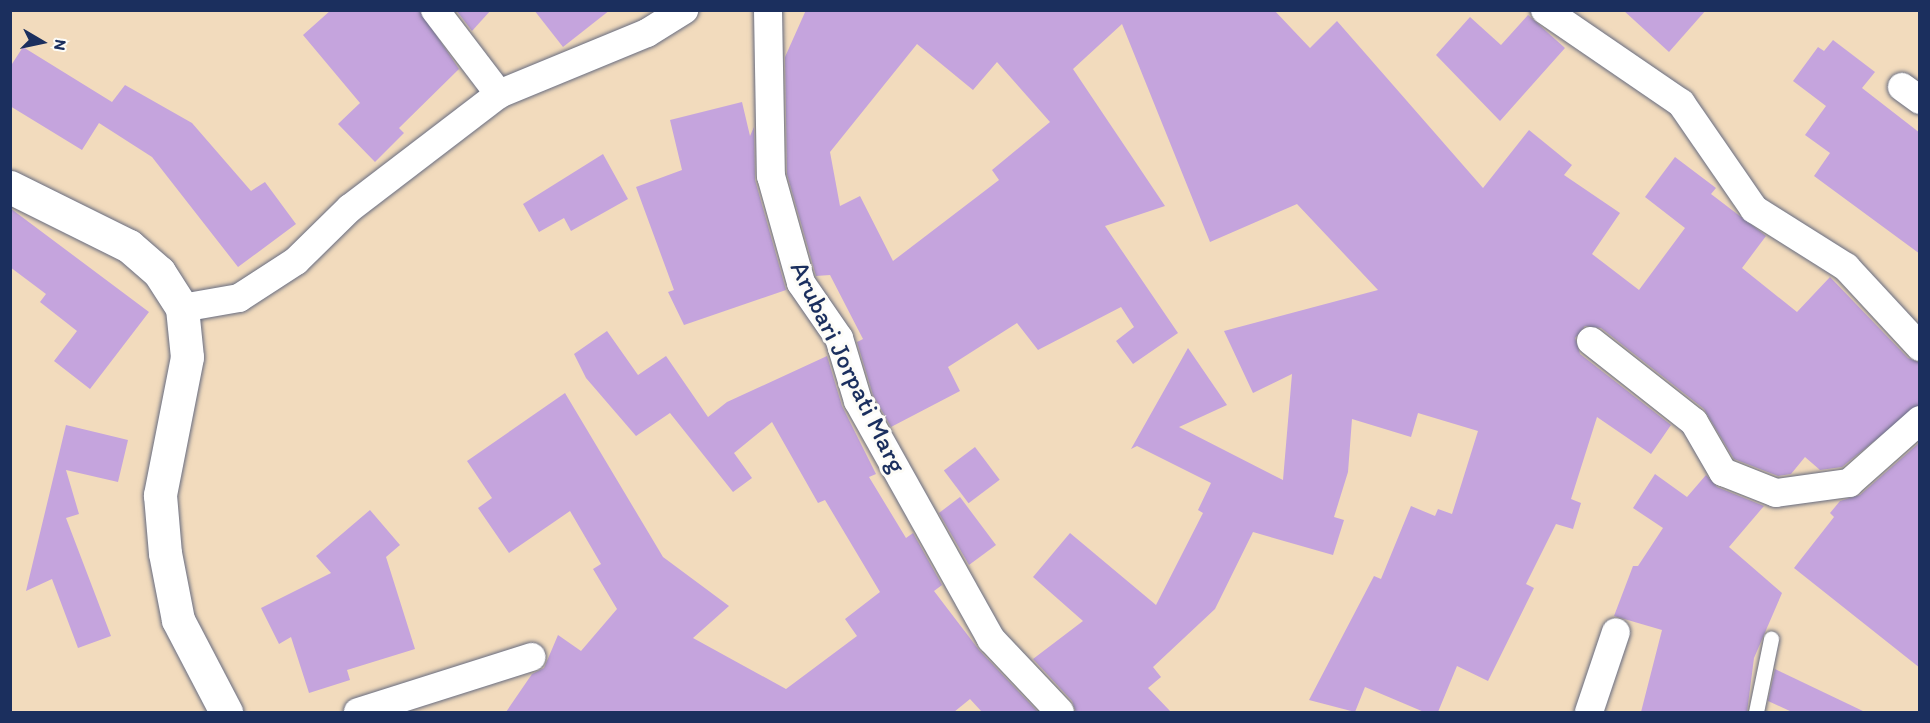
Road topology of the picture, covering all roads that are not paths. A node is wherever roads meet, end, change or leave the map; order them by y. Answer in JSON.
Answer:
{"nodes":[{"id":1,"x":435,"y":10,"type":"edge"},
{"id":2,"x":684,"y":10,"type":"edge"},
{"id":3,"x":768,"y":10,"type":"edge"},
{"id":4,"x":1545,"y":10,"type":"edge"},
{"id":5,"x":499,"y":94,"type":"junction"},
{"id":6,"x":10,"y":187,"type":"edge"},
{"id":7,"x":182,"y":308,"type":"junction"},
{"id":8,"x":1591,"y":341,"type":"dead end"},
{"id":9,"x":1920,"y":347,"type":"edge"},
{"id":10,"x":1920,"y":420,"type":"edge"},
{"id":11,"x":1616,"y":633,"type":"dead end"},
{"id":12,"x":1771,"y":639,"type":"dead end"},
{"id":13,"x":531,"y":657,"type":"dead end"},
{"id":14,"x":226,"y":712,"type":"edge"},
{"id":15,"x":358,"y":712,"type":"edge"},
{"id":16,"x":1060,"y":712,"type":"edge"},
{"id":17,"x":1589,"y":712,"type":"edge"},
{"id":18,"x":1756,"y":712,"type":"edge"}],
"edges":[{"from":1,"to":5,"type":"street"},
{"from":2,"to":5,"type":"street"},
{"from":3,"to":16,"type":"street","name":"Arubari Jorpati Marg"},
{"from":4,"to":9,"type":"street"},
{"from":5,"to":7,"type":"street"},
{"from":6,"to":7,"type":"main road"},
{"from":7,"to":14,"type":"main road"},
{"from":8,"to":10,"type":"street"},
{"from":11,"to":17,"type":"street"},
{"from":12,"to":18,"type":"lane"},
{"from":13,"to":15,"type":"street"}]}
